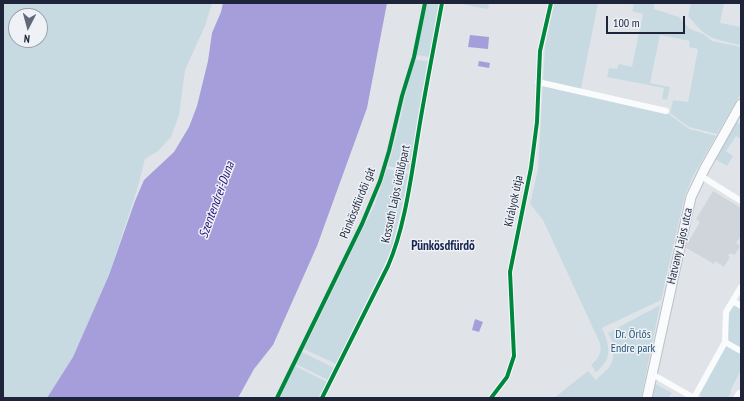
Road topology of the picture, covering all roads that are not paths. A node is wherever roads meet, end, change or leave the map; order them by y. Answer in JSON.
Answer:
{"nodes":[{"id":1,"x":442,"y":3,"type":"edge"},
{"id":2,"x":551,"y":3,"type":"edge"},
{"id":3,"x":538,"y":82,"type":"junction"},
{"id":4,"x":741,"y":104,"type":"edge"},
{"id":5,"x":666,"y":110,"type":"dead end"},
{"id":6,"x":701,"y":176,"type":"junction"},
{"id":7,"x":741,"y":201,"type":"edge"},
{"id":8,"x":741,"y":287,"type":"edge"},
{"id":9,"x":733,"y":301,"type":"junction"},
{"id":10,"x":741,"y":306,"type":"edge"},
{"id":11,"x":725,"y":342,"type":"junction"},
{"id":12,"x":739,"y":350,"type":"dead end"},
{"id":13,"x":652,"y":374,"type":"junction"},
{"id":14,"x":741,"y":394,"type":"edge"},
{"id":15,"x":322,"y":398,"type":"edge"},
{"id":16,"x":491,"y":398,"type":"edge"},
{"id":17,"x":647,"y":398,"type":"edge"},
{"id":18,"x":694,"y":398,"type":"edge"},
{"id":19,"x":736,"y":398,"type":"edge"}],
"edges":[{"from":1,"to":15,"type":"street","name":"Kossuth Lajos üdülőpart"},
{"from":2,"to":3,"type":"street","name":"Királyok útja"},
{"from":3,"to":5,"type":"street"},
{"from":3,"to":16,"type":"street","name":"Királyok útja"},
{"from":4,"to":6,"type":"street","name":"Hatvany Lajos utca"},
{"from":6,"to":7,"type":"street"},
{"from":6,"to":13,"type":"street","name":"Hatvany Lajos utca"},
{"from":8,"to":9,"type":"street"},
{"from":9,"to":10,"type":"street"},
{"from":9,"to":11,"type":"street"},
{"from":11,"to":12,"type":"street"},
{"from":11,"to":18,"type":"street"},
{"from":13,"to":17,"type":"street","name":"Hatvany Lajos utca"},
{"from":13,"to":18,"type":"street"},
{"from":14,"to":19,"type":"street"}]}
